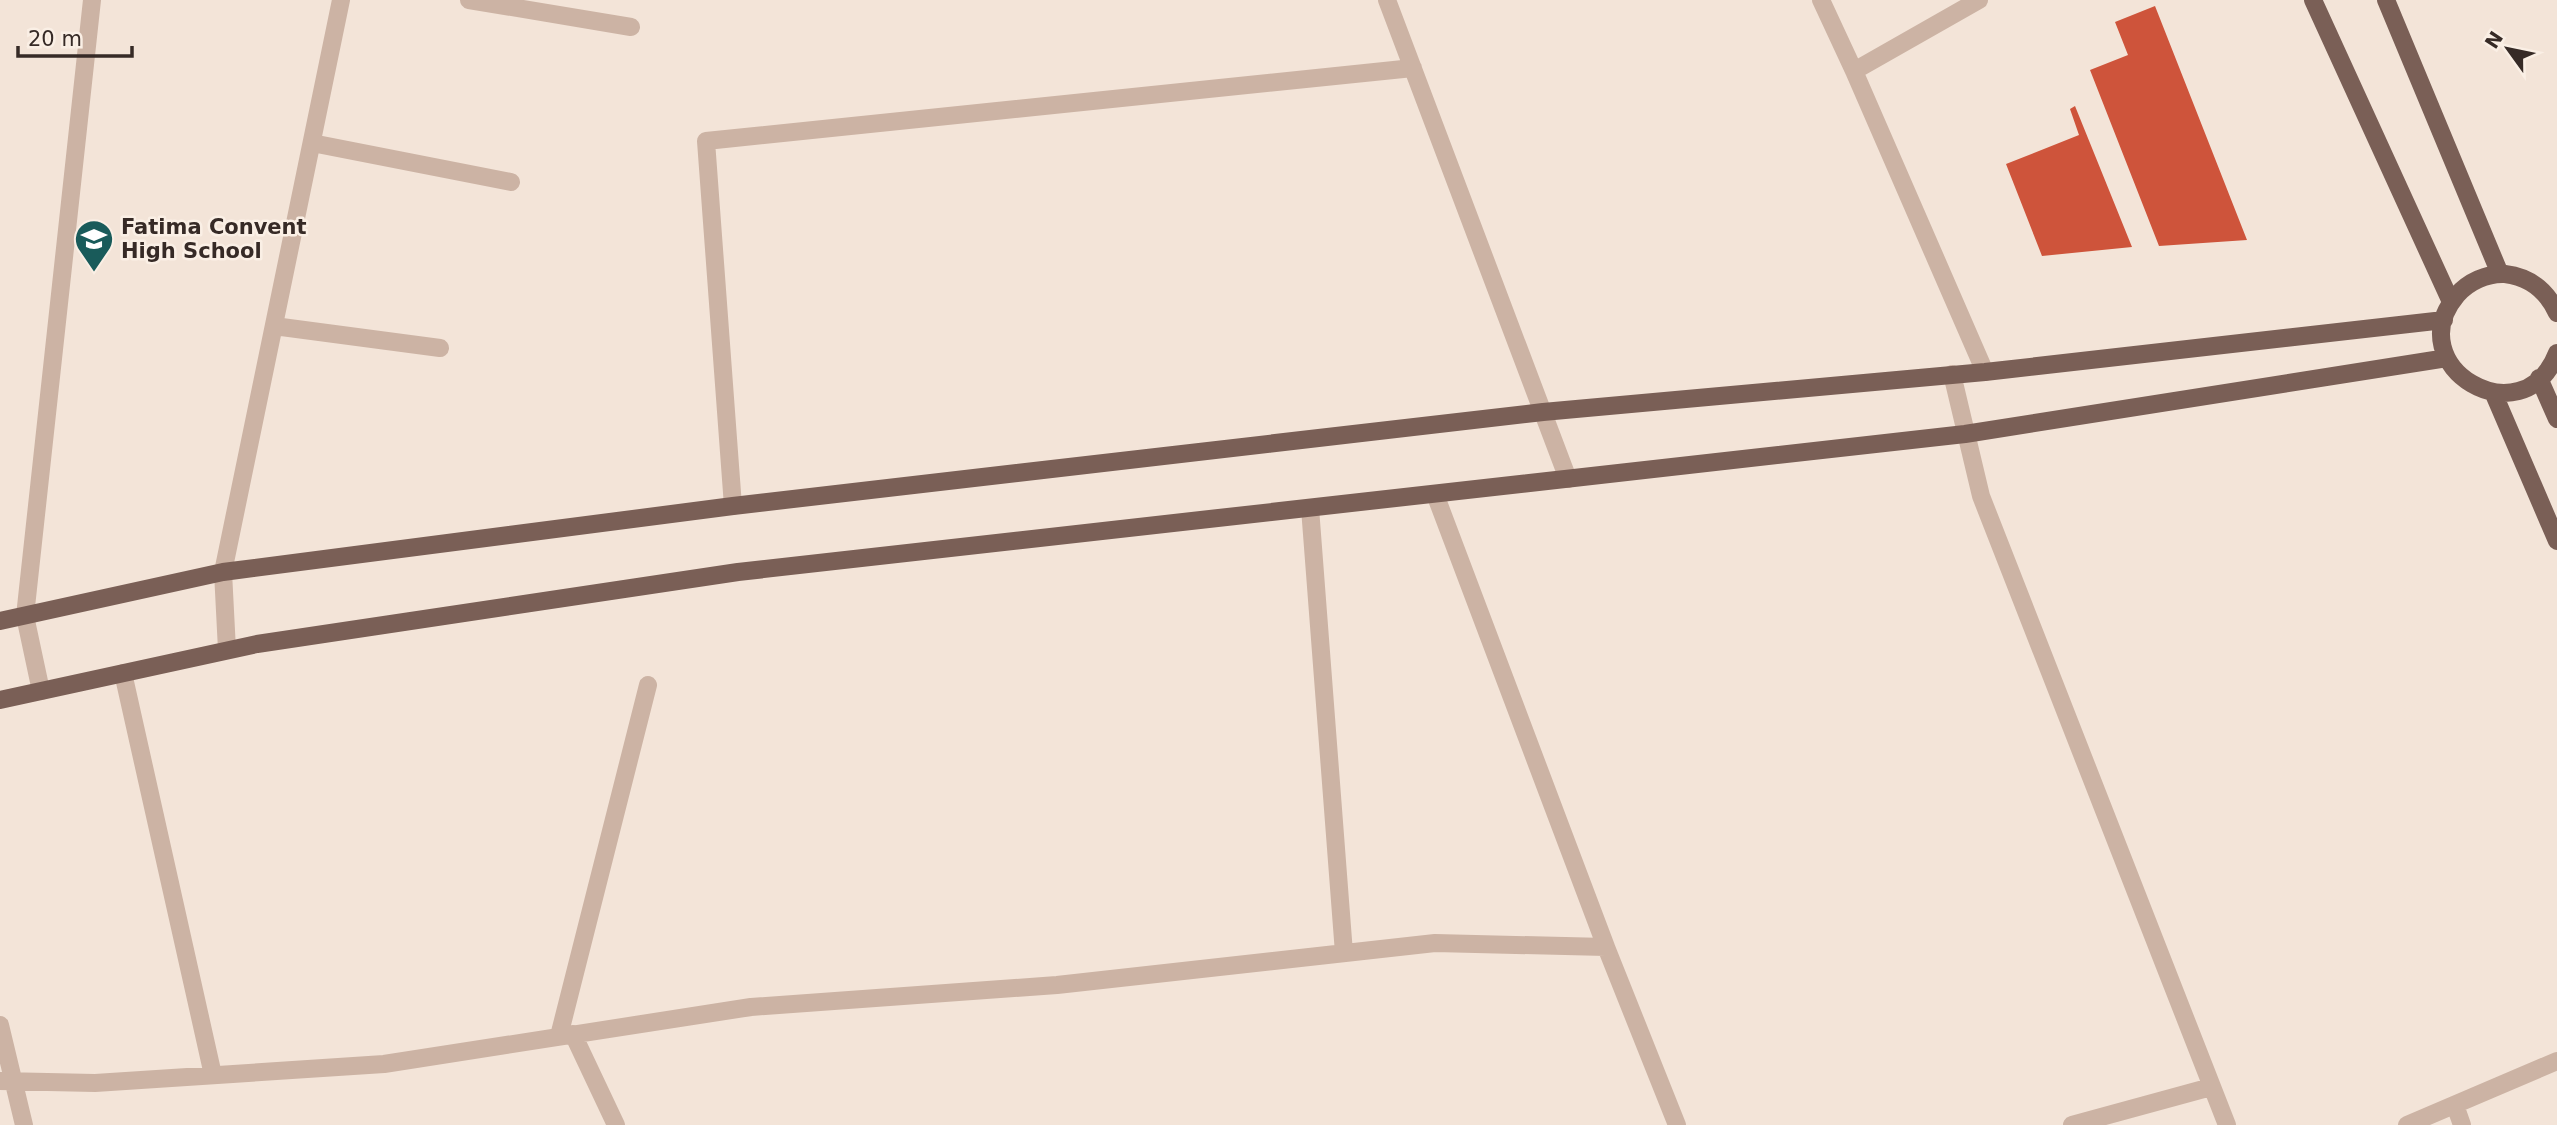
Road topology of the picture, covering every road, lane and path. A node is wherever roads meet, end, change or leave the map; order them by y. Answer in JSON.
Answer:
{"nodes":[{"id":1,"x":92,"y":0,"type":"edge"},
{"id":2,"x":341,"y":0,"type":"edge"},
{"id":3,"x":469,"y":0,"type":"edge"},
{"id":4,"x":1387,"y":0,"type":"edge"},
{"id":5,"x":1821,"y":0,"type":"edge"},
{"id":6,"x":1979,"y":0,"type":"edge"},
{"id":7,"x":2313,"y":0,"type":"edge"},
{"id":8,"x":2386,"y":0,"type":"edge"},
{"id":9,"x":632,"y":27,"type":"dead end"},
{"id":10,"x":1413,"y":68,"type":"junction"},
{"id":11,"x":1854,"y":71,"type":"junction"},
{"id":12,"x":312,"y":143,"type":"junction"},
{"id":13,"x":511,"y":182,"type":"dead end"},
{"id":14,"x":2500,"y":274,"type":"junction"},
{"id":15,"x":2451,"y":302,"type":"junction"},
{"id":16,"x":2557,"y":313,"type":"edge"},
{"id":17,"x":2444,"y":320,"type":"junction"},
{"id":18,"x":274,"y":326,"type":"junction"},
{"id":19,"x":439,"y":348,"type":"dead end"},
{"id":20,"x":2557,"y":353,"type":"edge"},
{"id":21,"x":2447,"y":358,"type":"junction"},
{"id":22,"x":1985,"y":372,"type":"junction"},
{"id":23,"x":1952,"y":374,"type":"junction"},
{"id":24,"x":2547,"y":374,"type":"edge"},
{"id":25,"x":2493,"y":393,"type":"junction"},
{"id":26,"x":1542,"y":412,"type":"junction"},
{"id":27,"x":2557,"y":419,"type":"edge"},
{"id":28,"x":1965,"y":434,"type":"junction"},
{"id":29,"x":1568,"y":479,"type":"junction"},
{"id":30,"x":1435,"y":494,"type":"junction"},
{"id":31,"x":733,"y":506,"type":"junction"},
{"id":32,"x":1310,"y":508,"type":"junction"},
{"id":33,"x":2557,"y":541,"type":"edge"},
{"id":34,"x":223,"y":572,"type":"junction"},
{"id":35,"x":25,"y":616,"type":"junction"},
{"id":36,"x":0,"y":621,"type":"edge"},
{"id":37,"x":227,"y":650,"type":"junction"},
{"id":38,"x":123,"y":673,"type":"junction"},
{"id":39,"x":648,"y":685,"type":"dead end"},
{"id":40,"x":41,"y":691,"type":"junction"},
{"id":41,"x":0,"y":700,"type":"edge"},
{"id":42,"x":1606,"y":947,"type":"junction"},
{"id":43,"x":1344,"y":953,"type":"junction"},
{"id":44,"x":0,"y":1025,"type":"edge"},
{"id":45,"x":566,"y":1035,"type":"junction"},
{"id":46,"x":2557,"y":1061,"type":"edge"},
{"id":47,"x":213,"y":1075,"type":"junction"},
{"id":48,"x":7,"y":1081,"type":"edge"},
{"id":49,"x":2211,"y":1087,"type":"junction"},
{"id":50,"x":2455,"y":1105,"type":"junction"},
{"id":51,"x":24,"y":1125,"type":"edge"},
{"id":52,"x":616,"y":1125,"type":"edge"},
{"id":53,"x":1677,"y":1125,"type":"edge"},
{"id":54,"x":2072,"y":1125,"type":"edge"},
{"id":55,"x":2227,"y":1125,"type":"edge"},
{"id":56,"x":2407,"y":1125,"type":"edge"},
{"id":57,"x":2462,"y":1125,"type":"edge"}],
"edges":[{"from":1,"to":35,"type":"street"},
{"from":2,"to":12,"type":"street"},
{"from":3,"to":9,"type":"street"},
{"from":4,"to":10,"type":"street"},
{"from":5,"to":11,"type":"street"},
{"from":6,"to":11,"type":"street"},
{"from":7,"to":15,"type":"main road"},
{"from":8,"to":14,"type":"main road"},
{"from":10,"to":26,"type":"street"},
{"from":10,"to":31,"type":"street"},
{"from":11,"to":22,"type":"street"},
{"from":12,"to":13,"type":"street"},
{"from":12,"to":18,"type":"street"},
{"from":14,"to":15,"type":"main road"},
{"from":14,"to":16,"type":"main road"},
{"from":15,"to":17,"type":"main road"},
{"from":17,"to":21,"type":"main road"},
{"from":17,"to":22,"type":"main road"},
{"from":18,"to":19,"type":"street"},
{"from":18,"to":34,"type":"street"},
{"from":20,"to":24,"type":"main road"},
{"from":21,"to":25,"type":"main road"},
{"from":21,"to":28,"type":"main road"},
{"from":22,"to":23,"type":"main road"},
{"from":23,"to":26,"type":"main road"},
{"from":23,"to":28,"type":"street"},
{"from":24,"to":25,"type":"main road"},
{"from":24,"to":27,"type":"main road"},
{"from":25,"to":33,"type":"main road"},
{"from":26,"to":29,"type":"street"},
{"from":26,"to":31,"type":"main road"},
{"from":28,"to":29,"type":"main road"},
{"from":28,"to":49,"type":"street"},
{"from":29,"to":30,"type":"main road"},
{"from":30,"to":32,"type":"main road"},
{"from":30,"to":42,"type":"street"},
{"from":31,"to":34,"type":"main road"},
{"from":32,"to":37,"type":"main road"},
{"from":32,"to":43,"type":"street"},
{"from":34,"to":35,"type":"main road"},
{"from":34,"to":37,"type":"street"},
{"from":35,"to":36,"type":"main road"},
{"from":35,"to":40,"type":"street"},
{"from":37,"to":38,"type":"main road"},
{"from":38,"to":40,"type":"main road"},
{"from":38,"to":47,"type":"street"},
{"from":39,"to":45,"type":"street"},
{"from":40,"to":41,"type":"main road"},
{"from":42,"to":43,"type":"street"},
{"from":42,"to":53,"type":"street"},
{"from":43,"to":45,"type":"street"},
{"from":44,"to":48,"type":"street"},
{"from":45,"to":47,"type":"street"},
{"from":45,"to":52,"type":"street"},
{"from":46,"to":50,"type":"street"},
{"from":47,"to":48,"type":"street"},
{"from":48,"to":51,"type":"street"},
{"from":49,"to":54,"type":"street"},
{"from":49,"to":55,"type":"street"},
{"from":50,"to":56,"type":"street"},
{"from":50,"to":57,"type":"street"}]}
